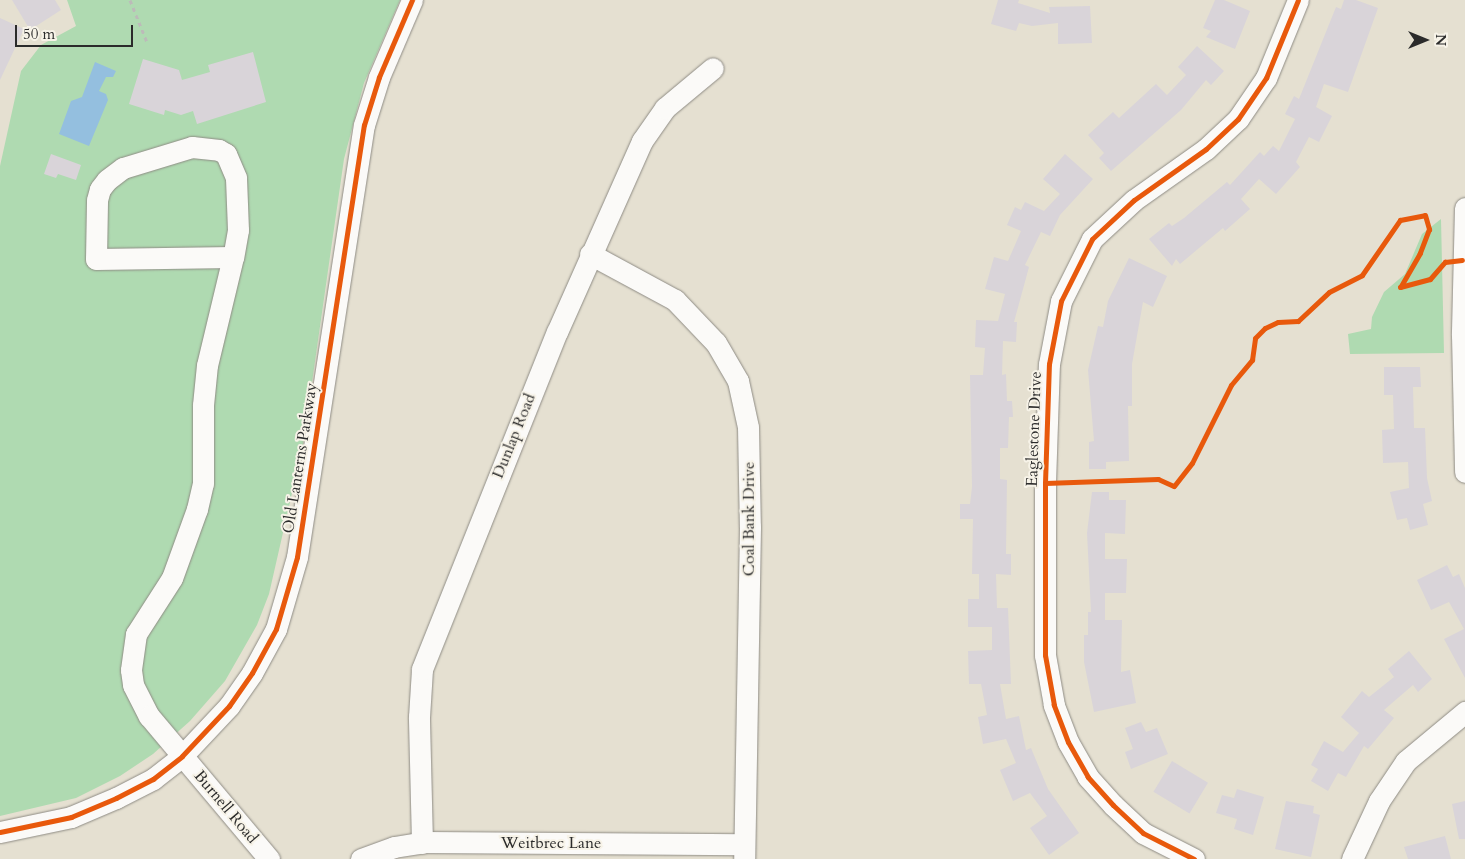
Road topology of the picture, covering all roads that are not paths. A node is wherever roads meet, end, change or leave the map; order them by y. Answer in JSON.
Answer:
{"nodes":[{"id":1,"x":412,"y":0,"type":"edge"},
{"id":2,"x":1298,"y":0,"type":"edge"},
{"id":3,"x":713,"y":68,"type":"dead end"},
{"id":4,"x":1465,"y":208,"type":"edge"},
{"id":5,"x":590,"y":254,"type":"junction"},
{"id":6,"x":234,"y":257,"type":"junction"},
{"id":7,"x":1464,"y":335,"type":"edge"},
{"id":8,"x":1465,"y":472,"type":"edge"},
{"id":9,"x":1465,"y":712,"type":"edge"},
{"id":10,"x":182,"y":756,"type":"junction"},
{"id":11,"x":0,"y":832,"type":"edge"},
{"id":12,"x":422,"y":843,"type":"junction"},
{"id":13,"x":744,"y":851,"type":"edge"},
{"id":14,"x":269,"y":859,"type":"edge"},
{"id":15,"x":361,"y":859,"type":"edge"},
{"id":16,"x":1194,"y":859,"type":"edge"},
{"id":17,"x":1352,"y":859,"type":"edge"}],
"edges":[{"from":1,"to":10,"type":"street","name":"Old Lanterns Parkway"},
{"from":2,"to":16,"type":"street","name":"Eaglestone Drive"},
{"from":3,"to":5,"type":"street","name":"Dunlap Road"},
{"from":4,"to":7,"type":"street"},
{"from":5,"to":12,"type":"street","name":"Dunlap Road"},
{"from":5,"to":13,"type":"street","name":"Coal Bank Drive"},
{"from":6,"to":6,"type":"street","name":"Burnell Road"},
{"from":6,"to":10,"type":"street","name":"Burnell Road"},
{"from":7,"to":8,"type":"street"},
{"from":9,"to":17,"type":"street"},
{"from":10,"to":11,"type":"street","name":"Old Lanterns Parkway"},
{"from":10,"to":14,"type":"street","name":"Burnell Road"},
{"from":12,"to":13,"type":"street","name":"Weitbrec Lane"},
{"from":12,"to":15,"type":"street","name":"Weitbrec Lane"}]}
